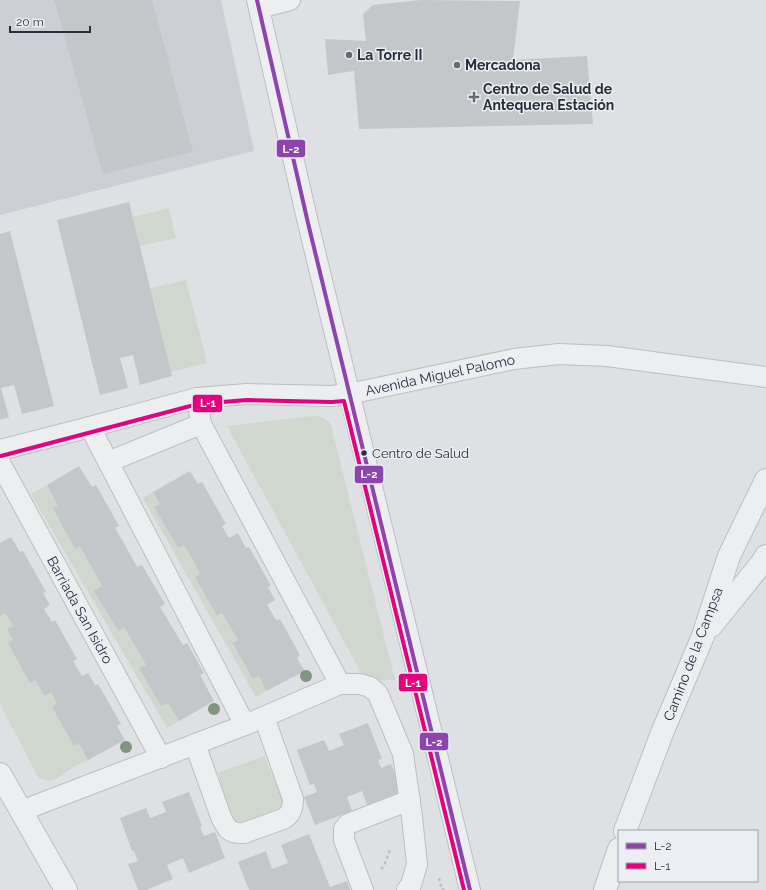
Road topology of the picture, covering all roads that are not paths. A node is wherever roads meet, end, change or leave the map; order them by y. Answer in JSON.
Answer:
{"nodes":[{"id":1,"x":290,"y":0,"type":"edge"},
{"id":2,"x":258,"y":4,"type":"edge"},
{"id":3,"x":766,"y":377,"type":"edge"},
{"id":4,"x":349,"y":394,"type":"junction"},
{"id":5,"x":197,"y":398,"type":"junction"},
{"id":6,"x":201,"y":424,"type":"junction"},
{"id":7,"x":90,"y":427,"type":"junction"},
{"id":8,"x":0,"y":450,"type":"edge"},
{"id":9,"x":108,"y":462,"type":"junction"},
{"id":10,"x":0,"y":463,"type":"edge"},
{"id":11,"x":766,"y":480,"type":"edge"},
{"id":12,"x":766,"y":556,"type":"edge"},
{"id":13,"x":703,"y":636,"type":"junction"},
{"id":14,"x":340,"y":684,"type":"junction"},
{"id":15,"x":264,"y":717,"type":"junction"},
{"id":16,"x":245,"y":725,"type":"junction"},
{"id":17,"x":195,"y":744,"type":"junction"},
{"id":18,"x":161,"y":758,"type":"junction"},
{"id":19,"x":0,"y":774,"type":"edge"},
{"id":20,"x":410,"y":800,"type":"junction"},
{"id":21,"x":22,"y":810,"type":"junction"},
{"id":22,"x":625,"y":830,"type":"edge"},
{"id":23,"x":618,"y":853,"type":"edge"},
{"id":24,"x":361,"y":885,"type":"edge"},
{"id":25,"x":66,"y":890,"type":"edge"},
{"id":26,"x":407,"y":890,"type":"edge"},
{"id":27,"x":470,"y":890,"type":"edge"},
{"id":28,"x":605,"y":890,"type":"edge"}],
"edges":[{"from":1,"to":2,"type":"street"},
{"from":2,"to":4,"type":"street"},
{"from":3,"to":4,"type":"street","name":"Avenida Miguel Palomo"},
{"from":4,"to":5,"type":"street","name":"Avenida Miguel Palomo"},
{"from":4,"to":27,"type":"street"},
{"from":5,"to":6,"type":"street"},
{"from":5,"to":7,"type":"street","name":"Avenida Miguel Palomo"},
{"from":6,"to":9,"type":"street"},
{"from":6,"to":14,"type":"street"},
{"from":7,"to":8,"type":"street","name":"Avenida Miguel Palomo"},
{"from":7,"to":9,"type":"street"},
{"from":9,"to":16,"type":"street"},
{"from":10,"to":18,"type":"street","name":"Barriada San Isidro"},
{"from":11,"to":13,"type":"street","name":"Camino de la Campsa"},
{"from":12,"to":13,"type":"street"},
{"from":13,"to":22,"type":"street","name":"Camino de la Campsa"},
{"from":14,"to":15,"type":"street"},
{"from":14,"to":20,"type":"street"},
{"from":15,"to":16,"type":"street"},
{"from":15,"to":17,"type":"street"},
{"from":16,"to":17,"type":"street"},
{"from":17,"to":18,"type":"street"},
{"from":18,"to":21,"type":"street"},
{"from":19,"to":21,"type":"street"},
{"from":20,"to":24,"type":"street"},
{"from":20,"to":26,"type":"street"},
{"from":21,"to":25,"type":"street"},
{"from":23,"to":28,"type":"street"}]}
